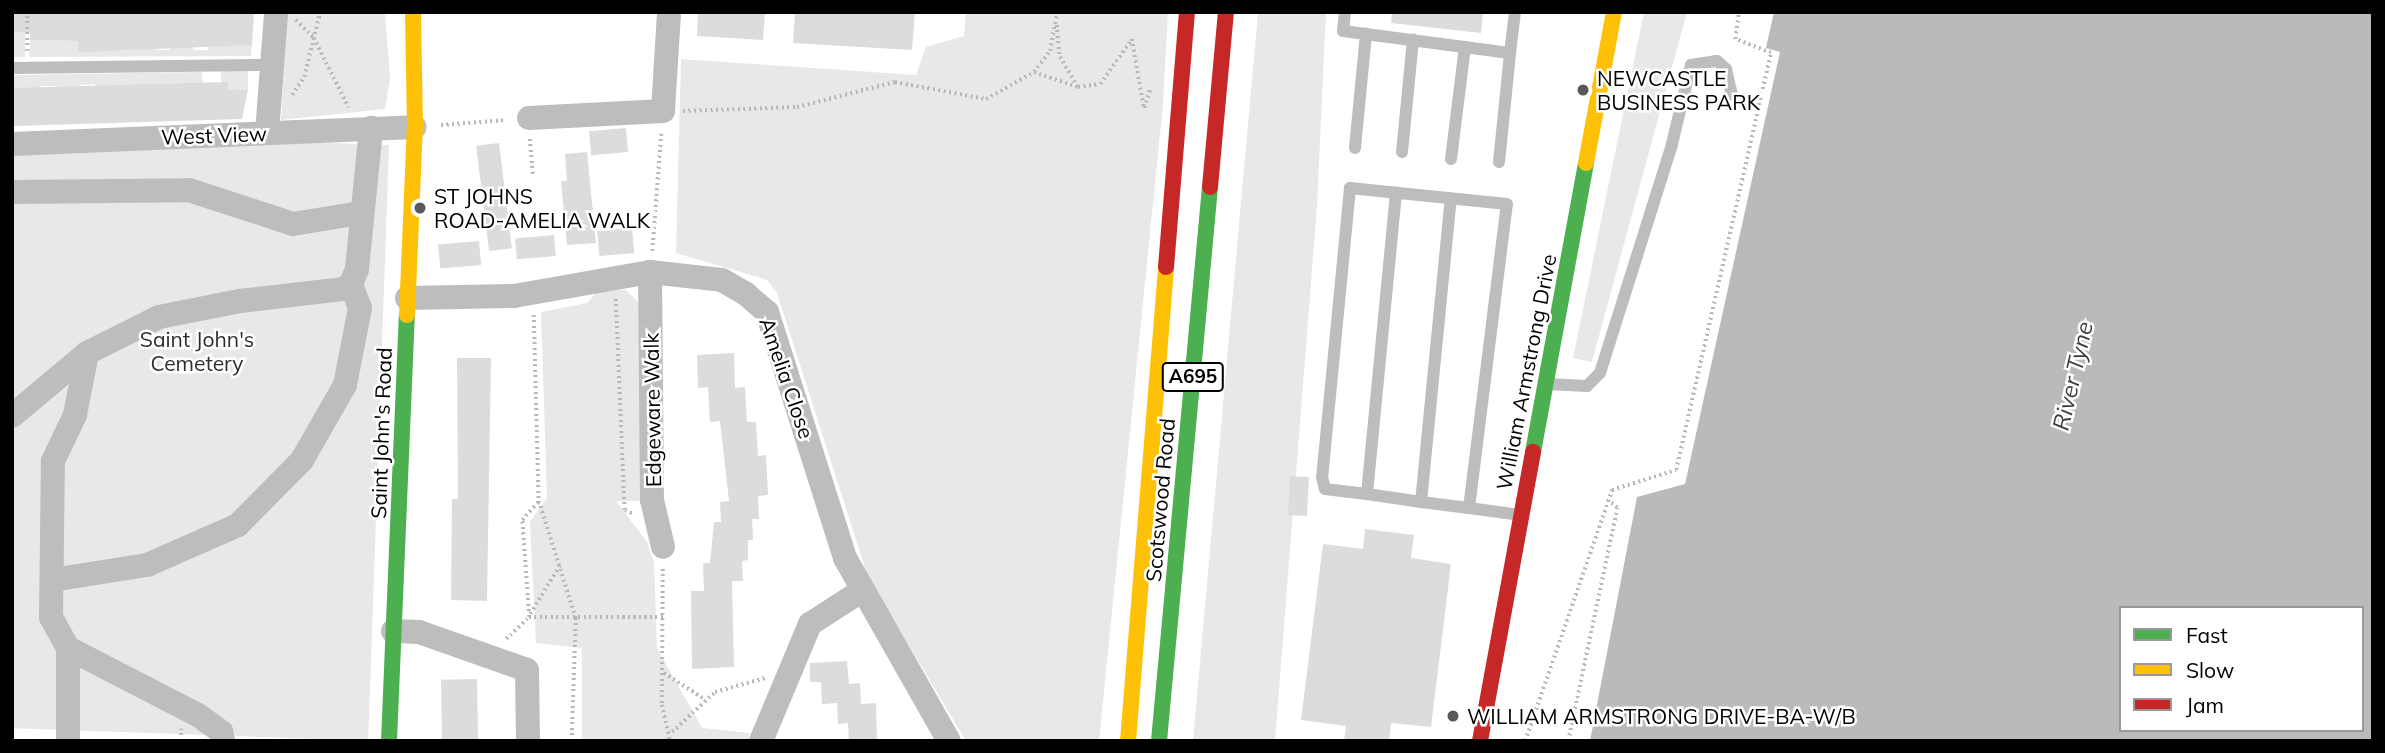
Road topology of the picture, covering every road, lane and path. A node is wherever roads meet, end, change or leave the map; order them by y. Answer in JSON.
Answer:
{"nodes":[{"id":1,"x":27,"y":12,"type":"edge"},
{"id":2,"x":320,"y":12,"type":"edge"},
{"id":3,"x":413,"y":12,"type":"edge"},
{"id":4,"x":669,"y":12,"type":"edge"},
{"id":5,"x":1057,"y":12,"type":"edge"},
{"id":6,"x":1187,"y":12,"type":"edge"},
{"id":7,"x":1226,"y":12,"type":"edge"},
{"id":8,"x":1345,"y":12,"type":"edge"},
{"id":9,"x":1516,"y":12,"type":"edge"},
{"id":10,"x":1614,"y":12,"type":"edge"},
{"id":11,"x":1739,"y":12,"type":"edge"},
{"id":12,"x":281,"y":13,"type":"edge"},
{"id":13,"x":1057,"y":25,"type":"junction"},
{"id":14,"x":1366,"y":34,"type":"junction"},
{"id":15,"x":314,"y":38,"type":"junction"},
{"id":16,"x":1413,"y":40,"type":"junction"},
{"id":17,"x":1465,"y":47,"type":"junction"},
{"id":18,"x":1510,"y":52,"type":"junction"},
{"id":19,"x":271,"y":65,"type":"junction"},
{"id":20,"x":12,"y":68,"type":"edge"},
{"id":21,"x":27,"y":68,"type":"junction"},
{"id":22,"x":1034,"y":72,"type":"junction"},
{"id":23,"x":1152,"y":82,"type":"dead end"},
{"id":24,"x":1078,"y":87,"type":"junction"},
{"id":25,"x":1732,"y":94,"type":"dead end"},
{"id":26,"x":663,"y":111,"type":"junction"},
{"id":27,"x":529,"y":118,"type":"junction"},
{"id":28,"x":268,"y":122,"type":"junction"},
{"id":29,"x":415,"y":127,"type":"junction"},
{"id":30,"x":369,"y":129,"type":"junction"},
{"id":31,"x":12,"y":144,"type":"edge"},
{"id":32,"x":1355,"y":148,"type":"dead end"},
{"id":33,"x":1402,"y":152,"type":"dead end"},
{"id":34,"x":1451,"y":159,"type":"dead end"},
{"id":35,"x":1499,"y":162,"type":"dead end"},
{"id":36,"x":533,"y":176,"type":"dead end"},
{"id":37,"x":12,"y":192,"type":"edge"},
{"id":38,"x":1396,"y":192,"type":"junction"},
{"id":39,"x":1451,"y":198,"type":"junction"},
{"id":40,"x":360,"y":214,"type":"junction"},
{"id":41,"x":650,"y":272,"type":"junction"},
{"id":42,"x":600,"y":281,"type":"junction"},
{"id":43,"x":351,"y":284,"type":"junction"},
{"id":44,"x":534,"y":292,"type":"junction"},
{"id":45,"x":407,"y":298,"type":"junction"},
{"id":46,"x":87,"y":353,"type":"junction"},
{"id":47,"x":1547,"y":384,"type":"junction"},
{"id":48,"x":12,"y":416,"type":"edge"},
{"id":49,"x":1367,"y":494,"type":"junction"},
{"id":50,"x":539,"y":501,"type":"junction"},
{"id":51,"x":1609,"y":501,"type":"junction"},
{"id":52,"x":1421,"y":502,"type":"junction"},
{"id":53,"x":1469,"y":508,"type":"junction"},
{"id":54,"x":1520,"y":515,"type":"junction"},
{"id":55,"x":657,"y":522,"type":"junction"},
{"id":56,"x":663,"y":547,"type":"joint"},
{"id":57,"x":560,"y":565,"type":"junction"},
{"id":58,"x":52,"y":580,"type":"junction"},
{"id":59,"x":863,"y":590,"type":"junction"},
{"id":60,"x":529,"y":617,"type":"junction"},
{"id":61,"x":663,"y":617,"type":"junction"},
{"id":62,"x":576,"y":618,"type":"junction"},
{"id":63,"x":393,"y":631,"type":"junction"},
{"id":64,"x":68,"y":648,"type":"junction"},
{"id":65,"x":489,"y":656,"type":"junction"},
{"id":66,"x":790,"y":670,"type":"junction"},
{"id":67,"x":663,"y":672,"type":"junction"},
{"id":68,"x":706,"y":700,"type":"junction"},
{"id":69,"x":671,"y":733,"type":"junction"},
{"id":70,"x":68,"y":741,"type":"edge"},
{"id":71,"x":223,"y":741,"type":"edge"},
{"id":72,"x":389,"y":741,"type":"edge"},
{"id":73,"x":528,"y":741,"type":"edge"},
{"id":74,"x":572,"y":741,"type":"edge"},
{"id":75,"x":670,"y":741,"type":"edge"},
{"id":76,"x":761,"y":741,"type":"edge"},
{"id":77,"x":949,"y":741,"type":"edge"},
{"id":78,"x":1128,"y":741,"type":"edge"},
{"id":79,"x":1158,"y":741,"type":"edge"},
{"id":80,"x":1480,"y":741,"type":"edge"},
{"id":81,"x":1525,"y":741,"type":"edge"},
{"id":82,"x":1568,"y":741,"type":"edge"}],
"edges":[{"from":1,"to":21,"type":"path"},
{"from":2,"to":15,"type":"path"},
{"from":3,"to":29,"type":"street","name":"Saint John's Road"},
{"from":4,"to":26,"type":"street"},
{"from":5,"to":13,"type":"path"},
{"from":6,"to":78,"type":"street","name":"Scotswood Road","number":"A695"},
{"from":7,"to":79,"type":"street","name":"Scotswood Road","number":"A695"},
{"from":8,"to":14,"type":"lane"},
{"from":9,"to":18,"type":"lane"},
{"from":10,"to":47,"type":"street","name":"William Armstrong Drive"},
{"from":11,"to":51,"type":"path"},
{"from":12,"to":15,"type":"path"},
{"from":12,"to":19,"type":"street"},
{"from":13,"to":22,"type":"path"},
{"from":13,"to":24,"type":"path"},
{"from":14,"to":16,"type":"lane"},
{"from":14,"to":32,"type":"lane"},
{"from":15,"to":28,"type":"path"},
{"from":15,"to":30,"type":"path"},
{"from":16,"to":17,"type":"lane"},
{"from":16,"to":33,"type":"lane"},
{"from":17,"to":18,"type":"lane"},
{"from":17,"to":34,"type":"lane"},
{"from":18,"to":35,"type":"lane"},
{"from":19,"to":21,"type":"lane"},
{"from":19,"to":28,"type":"street"},
{"from":20,"to":21,"type":"lane"},
{"from":22,"to":24,"type":"path"},
{"from":22,"to":26,"type":"path"},
{"from":23,"to":24,"type":"path"},
{"from":25,"to":47,"type":"lane"},
{"from":26,"to":27,"type":"street"},
{"from":26,"to":41,"type":"path"},
{"from":27,"to":29,"type":"path"},
{"from":27,"to":36,"type":"path"},
{"from":28,"to":30,"type":"street","name":"West View"},
{"from":28,"to":31,"type":"street","name":"West View"},
{"from":29,"to":30,"type":"street","name":"West View"},
{"from":29,"to":45,"type":"street","name":"Saint John's Road"},
{"from":30,"to":40,"type":"street"},
{"from":37,"to":40,"type":"street"},
{"from":38,"to":39,"type":"lane"},
{"from":38,"to":49,"type":"lane"},
{"from":38,"to":49,"type":"lane"},
{"from":39,"to":52,"type":"lane"},
{"from":39,"to":53,"type":"lane"},
{"from":40,"to":43,"type":"street"},
{"from":41,"to":42,"type":"street","name":"Amelia Close"},
{"from":41,"to":55,"type":"street","name":"Edgeware Walk"},
{"from":41,"to":59,"type":"street","name":"Amelia Close"},
{"from":42,"to":44,"type":"street","name":"Amelia Close"},
{"from":42,"to":55,"type":"path"},
{"from":43,"to":46,"type":"street"},
{"from":43,"to":58,"type":"street"},
{"from":44,"to":45,"type":"street","name":"Amelia Close"},
{"from":44,"to":50,"type":"path"},
{"from":45,"to":63,"type":"street","name":"Saint John's Road"},
{"from":46,"to":48,"type":"street"},
{"from":46,"to":58,"type":"street"},
{"from":47,"to":54,"type":"street","name":"William Armstrong Drive"},
{"from":49,"to":52,"type":"lane"},
{"from":50,"to":57,"type":"path"},
{"from":50,"to":60,"type":"path"},
{"from":51,"to":81,"type":"path"},
{"from":51,"to":82,"type":"path"},
{"from":52,"to":53,"type":"lane"},
{"from":53,"to":54,"type":"lane"},
{"from":54,"to":80,"type":"street","name":"William Armstrong Drive"},
{"from":55,"to":56,"type":"street","name":"Edgeware Walk"},
{"from":56,"to":61,"type":"path"},
{"from":57,"to":60,"type":"path"},
{"from":57,"to":62,"type":"path"},
{"from":58,"to":64,"type":"street"},
{"from":59,"to":66,"type":"street"},
{"from":59,"to":77,"type":"street","name":"Amelia Close"},
{"from":60,"to":62,"type":"path"},
{"from":60,"to":65,"type":"path"},
{"from":61,"to":62,"type":"path"},
{"from":61,"to":67,"type":"path"},
{"from":62,"to":74,"type":"path"},
{"from":63,"to":65,"type":"street"},
{"from":63,"to":72,"type":"street","name":"Saint John's Road"},
{"from":64,"to":70,"type":"street"},
{"from":64,"to":71,"type":"street"},
{"from":65,"to":73,"type":"street"},
{"from":66,"to":68,"type":"path"},
{"from":66,"to":76,"type":"street"},
{"from":67,"to":68,"type":"path"},
{"from":67,"to":69,"type":"path"},
{"from":68,"to":69,"type":"path"},
{"from":69,"to":75,"type":"path"}]}
